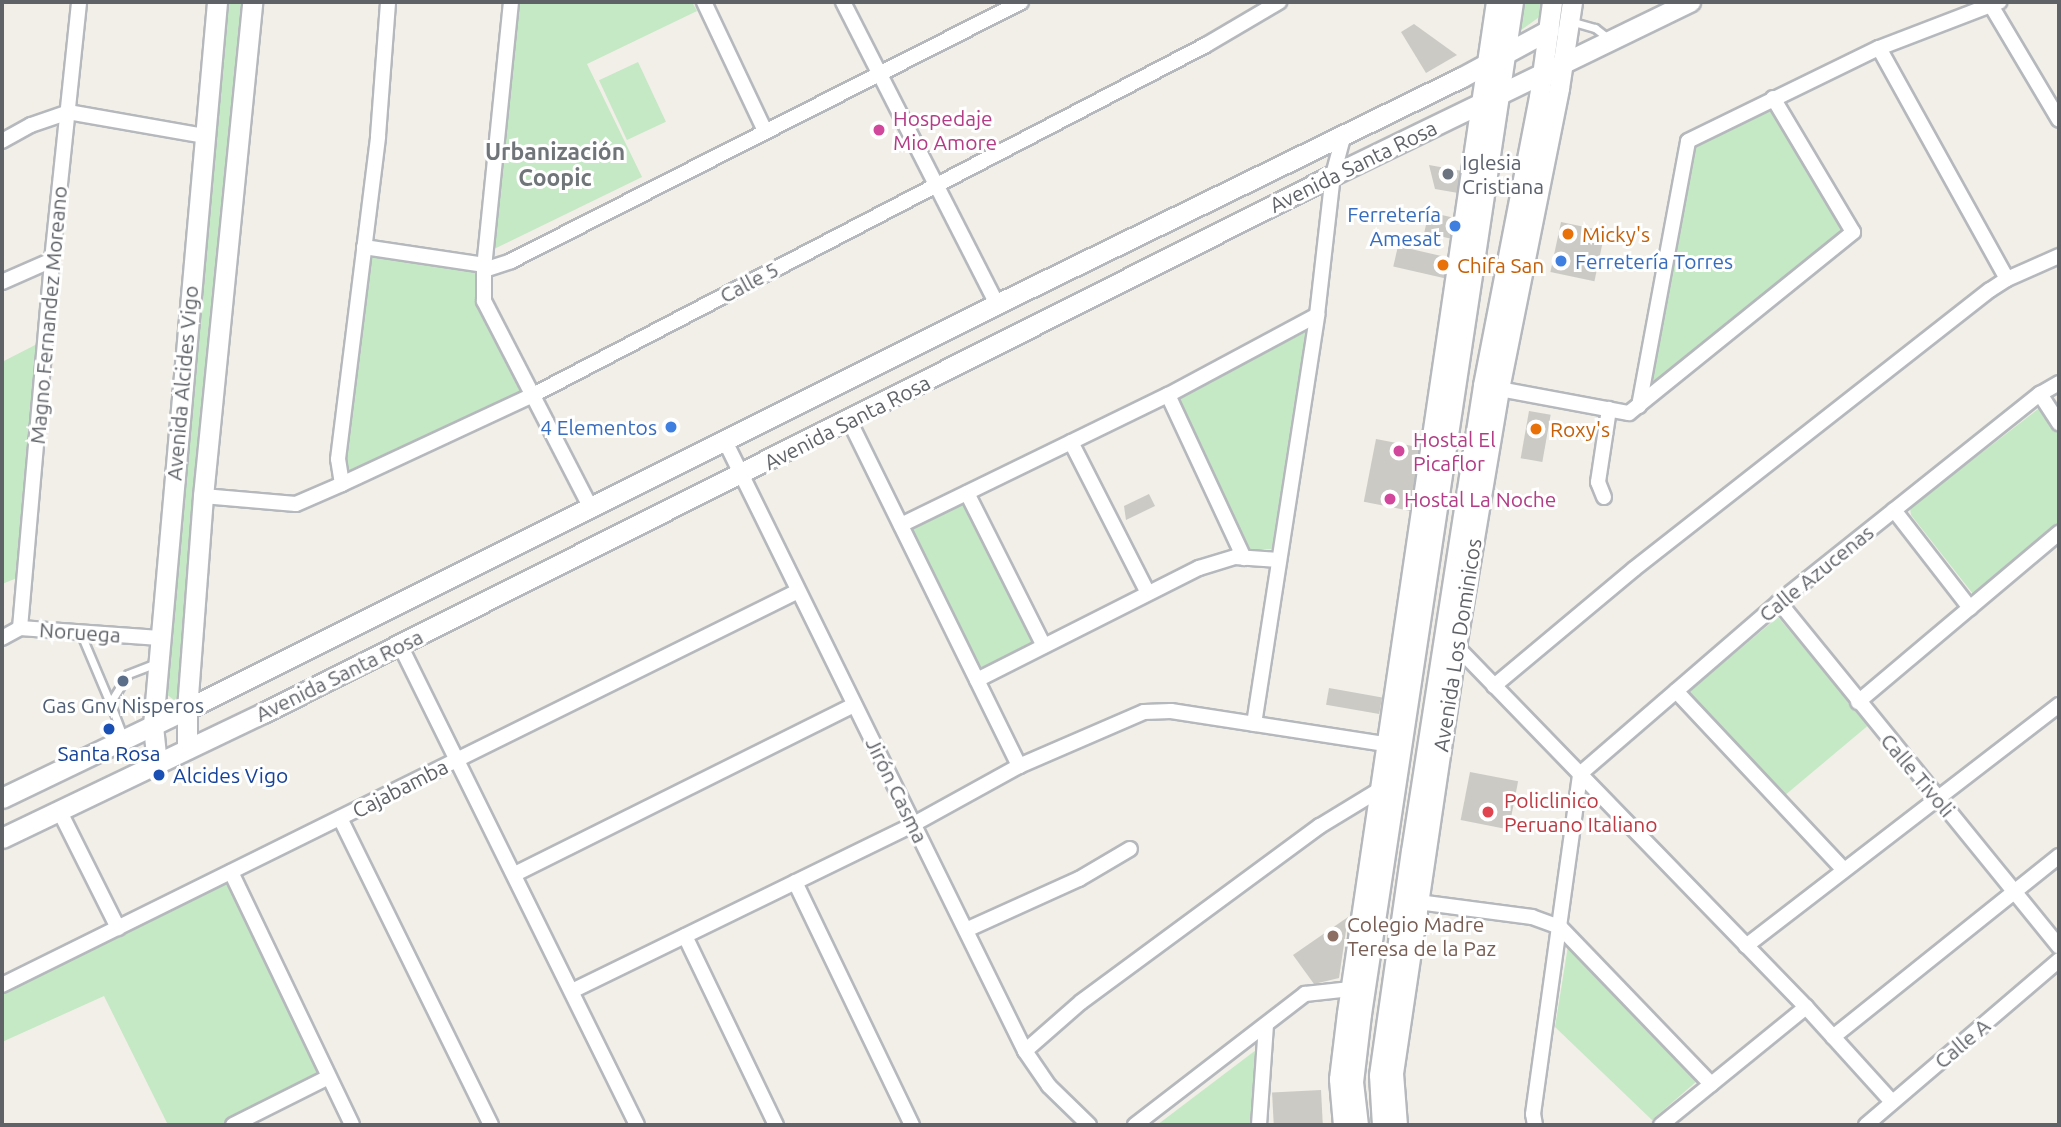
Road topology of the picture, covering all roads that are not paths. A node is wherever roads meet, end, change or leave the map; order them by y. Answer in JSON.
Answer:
{"nodes":[{"id":1,"x":79,"y":2,"type":"edge"},
{"id":2,"x":217,"y":2,"type":"edge"},
{"id":3,"x":252,"y":2,"type":"edge"},
{"id":4,"x":388,"y":2,"type":"edge"},
{"id":5,"x":511,"y":2,"type":"edge"},
{"id":6,"x":704,"y":2,"type":"edge"},
{"id":7,"x":843,"y":2,"type":"edge"},
{"id":8,"x":984,"y":2,"type":"edge"},
{"id":9,"x":1021,"y":2,"type":"edge"},
{"id":10,"x":1279,"y":2,"type":"edge"},
{"id":11,"x":1496,"y":2,"type":"edge"},
{"id":12,"x":1513,"y":2,"type":"edge"},
{"id":13,"x":1552,"y":2,"type":"edge"},
{"id":14,"x":1690,"y":2,"type":"edge"},
{"id":15,"x":1993,"y":3,"type":"edge"},
{"id":16,"x":1260,"y":6,"type":"edge"},
{"id":17,"x":1571,"y":11,"type":"edge"},
{"id":18,"x":991,"y":17,"type":"junction"},
{"id":19,"x":1549,"y":30,"type":"junction"},
{"id":20,"x":1609,"y":40,"type":"junction"},
{"id":21,"x":1880,"y":48,"type":"junction"},
{"id":22,"x":1498,"y":56,"type":"junction"},
{"id":23,"x":1563,"y":62,"type":"junction"},
{"id":24,"x":1542,"y":72,"type":"junction"},
{"id":25,"x":879,"y":75,"type":"junction"},
{"id":26,"x":1491,"y":97,"type":"junction"},
{"id":27,"x":1773,"y":98,"type":"junction"},
{"id":28,"x":68,"y":112,"type":"junction"},
{"id":29,"x":2059,"y":120,"type":"edge"},
{"id":30,"x":765,"y":131,"type":"junction"},
{"id":31,"x":1344,"y":134,"type":"junction"},
{"id":32,"x":204,"y":136,"type":"junction"},
{"id":33,"x":2,"y":141,"type":"edge"},
{"id":34,"x":1333,"y":175,"type":"junction"},
{"id":35,"x":934,"y":185,"type":"junction"},
{"id":36,"x":364,"y":247,"type":"junction"},
{"id":37,"x":2059,"y":256,"type":"edge"},
{"id":38,"x":52,"y":260,"type":"junction"},
{"id":39,"x":484,"y":268,"type":"junction"},
{"id":40,"x":2007,"y":279,"type":"junction"},
{"id":41,"x":2,"y":282,"type":"edge"},
{"id":42,"x":997,"y":304,"type":"junction"},
{"id":43,"x":1317,"y":315,"type":"junction"},
{"id":44,"x":2059,"y":383,"type":"edge"},
{"id":45,"x":1499,"y":389,"type":"junction"},
{"id":46,"x":2040,"y":394,"type":"junction"},
{"id":47,"x":1168,"y":395,"type":"junction"},
{"id":48,"x":533,"y":396,"type":"junction"},
{"id":49,"x":1639,"y":406,"type":"junction"},
{"id":50,"x":1609,"y":409,"type":"junction"},
{"id":51,"x":849,"y":420,"type":"junction"},
{"id":52,"x":2059,"y":423,"type":"edge"},
{"id":53,"x":725,"y":441,"type":"junction"},
{"id":54,"x":1072,"y":442,"type":"junction"},
{"id":55,"x":741,"y":475,"type":"junction"},
{"id":56,"x":342,"y":484,"type":"junction"},
{"id":57,"x":967,"y":493,"type":"junction"},
{"id":58,"x":203,"y":496,"type":"junction"},
{"id":59,"x":1604,"y":497,"type":"dead end"},
{"id":60,"x":591,"y":508,"type":"junction"},
{"id":61,"x":1894,"y":510,"type":"junction"},
{"id":62,"x":901,"y":525,"type":"junction"},
{"id":63,"x":2059,"y":533,"type":"edge"},
{"id":64,"x":1244,"y":558,"type":"junction"},
{"id":65,"x":1279,"y":560,"type":"junction"},
{"id":66,"x":798,"y":591,"type":"junction"},
{"id":67,"x":1148,"y":593,"type":"junction"},
{"id":68,"x":1779,"y":602,"type":"junction"},
{"id":69,"x":1969,"y":608,"type":"junction"},
{"id":70,"x":20,"y":628,"type":"junction"},
{"id":71,"x":80,"y":632,"type":"junction"},
{"id":72,"x":2,"y":638,"type":"edge"},
{"id":73,"x":160,"y":638,"type":"junction"},
{"id":74,"x":400,"y":645,"type":"junction"},
{"id":75,"x":1044,"y":646,"type":"junction"},
{"id":76,"x":1456,"y":646,"type":"junction"},
{"id":77,"x":158,"y":663,"type":"junction"},
{"id":78,"x":977,"y":680,"type":"junction"},
{"id":79,"x":1494,"y":686,"type":"junction"},
{"id":80,"x":1676,"y":691,"type":"junction"},
{"id":81,"x":1393,"y":693,"type":"junction"},
{"id":82,"x":1858,"y":702,"type":"junction"},
{"id":83,"x":110,"y":703,"type":"junction"},
{"id":84,"x":854,"y":705,"type":"junction"},
{"id":85,"x":2059,"y":705,"type":"edge"},
{"id":86,"x":187,"y":709,"type":"junction"},
{"id":87,"x":1254,"y":724,"type":"junction"},
{"id":88,"x":153,"y":725,"type":"junction"},
{"id":89,"x":1402,"y":727,"type":"junction"},
{"id":90,"x":124,"y":739,"type":"junction"},
{"id":91,"x":1385,"y":744,"type":"junction"},
{"id":92,"x":187,"y":749,"type":"junction"},
{"id":93,"x":458,"y":759,"type":"junction"},
{"id":94,"x":157,"y":764,"type":"junction"},
{"id":95,"x":1019,"y":766,"type":"junction"},
{"id":96,"x":1580,"y":774,"type":"junction"},
{"id":97,"x":1379,"y":790,"type":"junction"},
{"id":98,"x":2,"y":798,"type":"edge"},
{"id":99,"x":1938,"y":798,"type":"junction"},
{"id":100,"x":59,"y":810,"type":"junction"},
{"id":101,"x":341,"y":818,"type":"junction"},
{"id":102,"x":1430,"y":821,"type":"junction"},
{"id":103,"x":914,"y":824,"type":"junction"},
{"id":104,"x":2,"y":838,"type":"edge"},
{"id":105,"x":1130,"y":849,"type":"dead end"},
{"id":106,"x":1411,"y":850,"type":"junction"},
{"id":107,"x":2059,"y":856,"type":"edge"},
{"id":108,"x":1844,"y":870,"type":"junction"},
{"id":109,"x":231,"y":872,"type":"junction"},
{"id":110,"x":515,"y":874,"type":"junction"},
{"id":111,"x":795,"y":882,"type":"junction"},
{"id":112,"x":2015,"y":893,"type":"junction"},
{"id":113,"x":1418,"y":902,"type":"junction"},
{"id":114,"x":1560,"y":926,"type":"junction"},
{"id":115,"x":118,"y":928,"type":"junction"},
{"id":116,"x":965,"y":930,"type":"junction"},
{"id":117,"x":685,"y":936,"type":"junction"},
{"id":118,"x":1746,"y":946,"type":"junction"},
{"id":119,"x":2059,"y":947,"type":"edge"},
{"id":120,"x":2059,"y":960,"type":"edge"},
{"id":121,"x":2,"y":985,"type":"edge"},
{"id":122,"x":1351,"y":989,"type":"junction"},
{"id":123,"x":572,"y":992,"type":"junction"},
{"id":124,"x":1806,"y":1007,"type":"junction"},
{"id":125,"x":1265,"y":1026,"type":"junction"},
{"id":126,"x":1833,"y":1037,"type":"junction"},
{"id":127,"x":1025,"y":1051,"type":"junction"},
{"id":128,"x":329,"y":1077,"type":"junction"},
{"id":129,"x":1711,"y":1084,"type":"junction"},
{"id":130,"x":1892,"y":1102,"type":"junction"},
{"id":131,"x":233,"y":1125,"type":"edge"},
{"id":132,"x":352,"y":1125,"type":"edge"},
{"id":133,"x":491,"y":1125,"type":"edge"},
{"id":134,"x":637,"y":1125,"type":"edge"},
{"id":135,"x":776,"y":1125,"type":"edge"},
{"id":136,"x":912,"y":1125,"type":"edge"},
{"id":137,"x":1089,"y":1125,"type":"edge"},
{"id":138,"x":1135,"y":1125,"type":"edge"},
{"id":139,"x":1259,"y":1125,"type":"edge"},
{"id":140,"x":1343,"y":1125,"type":"edge"},
{"id":141,"x":1358,"y":1125,"type":"edge"},
{"id":142,"x":1382,"y":1125,"type":"edge"},
{"id":143,"x":1396,"y":1125,"type":"edge"},
{"id":144,"x":1535,"y":1125,"type":"edge"},
{"id":145,"x":1661,"y":1125,"type":"edge"},
{"id":146,"x":1866,"y":1125,"type":"edge"}],
"edges":[{"from":1,"to":28,"type":"street","name":"Magno Fernandez Moreano"},
{"from":2,"to":32,"type":"main road","name":"Avenida Alcides Vigo"},
{"from":3,"to":58,"type":"main road","name":"Avenida Alcides Vigo"},
{"from":4,"to":36,"type":"street"},
{"from":5,"to":39,"type":"street"},
{"from":6,"to":30,"type":"street"},
{"from":7,"to":25,"type":"street"},
{"from":8,"to":18,"type":"street"},
{"from":9,"to":18,"type":"street"},
{"from":10,"to":16,"type":"street","name":"Calle 5"},
{"from":11,"to":22,"type":"main road","name":"Avenida Los Dominicos"},
{"from":12,"to":22,"type":"main road","name":"Avenida Los Dominicos"},
{"from":13,"to":19,"type":"main road","name":"Avenida Los Dominicos"},
{"from":14,"to":20,"type":"main road","name":"Avenida Santa Rosa"},
{"from":15,"to":21,"type":"street"},
{"from":15,"to":29,"type":"street"},
{"from":16,"to":35,"type":"street","name":"Calle 5"},
{"from":17,"to":20,"type":"lane"},
{"from":17,"to":23,"type":"main road","name":"Avenida Los Dominicos"},
{"from":18,"to":25,"type":"street"},
{"from":19,"to":22,"type":"main road","name":"Avenida Santa Rosa"},
{"from":19,"to":24,"type":"main road","name":"Avenida Los Dominicos"},
{"from":20,"to":23,"type":"main road","name":"Avenida Santa Rosa"},
{"from":21,"to":27,"type":"street"},
{"from":21,"to":40,"type":"street"},
{"from":22,"to":26,"type":"main road","name":"Avenida Los Dominicos"},
{"from":22,"to":31,"type":"main road","name":"Avenida Santa Rosa"},
{"from":23,"to":24,"type":"main road","name":"Avenida Santa Rosa"},
{"from":23,"to":45,"type":"main road","name":"Avenida Los Dominicos"},
{"from":24,"to":26,"type":"main road","name":"Avenida Santa Rosa"},
{"from":24,"to":106,"type":"main road","name":"Avenida Los Dominicos"},
{"from":25,"to":30,"type":"street"},
{"from":25,"to":35,"type":"street"},
{"from":26,"to":34,"type":"main road","name":"Avenida Santa Rosa"},
{"from":26,"to":81,"type":"main road","name":"Avenida Los Dominicos"},
{"from":26,"to":89,"type":"main road","name":"Avenida Los Dominicos"},
{"from":27,"to":49,"type":"street"},
{"from":27,"to":49,"type":"street"},
{"from":28,"to":32,"type":"street"},
{"from":28,"to":33,"type":"street"},
{"from":28,"to":38,"type":"street","name":"Magno Fernandez Moreano"},
{"from":30,"to":39,"type":"street"},
{"from":31,"to":34,"type":"street"},
{"from":31,"to":42,"type":"main road","name":"Avenida Santa Rosa"},
{"from":32,"to":73,"type":"main road","name":"Avenida Alcides Vigo"},
{"from":34,"to":43,"type":"street"},
{"from":34,"to":51,"type":"main road","name":"Avenida Santa Rosa"},
{"from":35,"to":42,"type":"street"},
{"from":35,"to":48,"type":"street","name":"Calle 5"},
{"from":36,"to":39,"type":"street"},
{"from":36,"to":56,"type":"street"},
{"from":37,"to":40,"type":"street"},
{"from":38,"to":41,"type":"street"},
{"from":38,"to":70,"type":"street","name":"Magno Fernandez Moreano"},
{"from":39,"to":48,"type":"street"},
{"from":40,"to":79,"type":"street"},
{"from":42,"to":53,"type":"main road","name":"Avenida Santa Rosa"},
{"from":43,"to":47,"type":"street"},
{"from":43,"to":65,"type":"street"},
{"from":44,"to":46,"type":"street","name":"Calle Azucenas"},
{"from":45,"to":50,"type":"street"},
{"from":45,"to":76,"type":"main road","name":"Avenida Los Dominicos"},
{"from":46,"to":52,"type":"street"},
{"from":46,"to":61,"type":"street","name":"Calle Azucenas"},
{"from":47,"to":54,"type":"street"},
{"from":47,"to":64,"type":"street"},
{"from":48,"to":56,"type":"street","name":"Calle 5"},
{"from":48,"to":60,"type":"street"},
{"from":49,"to":50,"type":"street"},
{"from":50,"to":59,"type":"street"},
{"from":51,"to":55,"type":"main road","name":"Avenida Santa Rosa"},
{"from":51,"to":62,"type":"street"},
{"from":53,"to":55,"type":"street","name":"Jirón Casma"},
{"from":53,"to":60,"type":"main road","name":"Avenida Santa Rosa"},
{"from":54,"to":57,"type":"street"},
{"from":54,"to":67,"type":"street"},
{"from":55,"to":66,"type":"street","name":"Jirón Casma"},
{"from":55,"to":74,"type":"main road","name":"Avenida Santa Rosa"},
{"from":56,"to":58,"type":"street","name":"Calle 5"},
{"from":57,"to":62,"type":"street"},
{"from":57,"to":75,"type":"street"},
{"from":58,"to":86,"type":"main road","name":"Avenida Alcides Vigo"},
{"from":60,"to":86,"type":"main road","name":"Avenida Santa Rosa"},
{"from":61,"to":68,"type":"street","name":"Calle Azucenas"},
{"from":61,"to":69,"type":"street"},
{"from":62,"to":78,"type":"street"},
{"from":63,"to":69,"type":"street"},
{"from":64,"to":65,"type":"street"},
{"from":64,"to":67,"type":"street"},
{"from":65,"to":87,"type":"street"},
{"from":66,"to":84,"type":"street","name":"Jirón Casma"},
{"from":66,"to":93,"type":"street","name":"Cajabamba"},
{"from":67,"to":75,"type":"street"},
{"from":68,"to":80,"type":"street","name":"Calle Azucenas"},
{"from":68,"to":82,"type":"street","name":"Calle Tivoli"},
{"from":69,"to":82,"type":"street"},
{"from":70,"to":71,"type":"street","name":"Noruega"},
{"from":70,"to":72,"type":"street","name":"Noruega"},
{"from":71,"to":73,"type":"street","name":"Noruega"},
{"from":71,"to":83,"type":"lane"},
{"from":73,"to":77,"type":"main road","name":"Avenida Alcides Vigo"},
{"from":74,"to":92,"type":"main road","name":"Avenida Santa Rosa"},
{"from":74,"to":93,"type":"street"},
{"from":75,"to":78,"type":"street"},
{"from":76,"to":79,"type":"street"},
{"from":76,"to":102,"type":"main road","name":"Avenida Los Dominicos"},
{"from":77,"to":83,"type":"lane"},
{"from":77,"to":88,"type":"main road","name":"Avenida Alcides Vigo"},
{"from":78,"to":95,"type":"street"},
{"from":79,"to":96,"type":"street"},
{"from":80,"to":96,"type":"street","name":"Calle Azucenas"},
{"from":80,"to":108,"type":"street"},
{"from":81,"to":89,"type":"main road"},
{"from":81,"to":91,"type":"main road","name":"Avenida Los Dominicos"},
{"from":82,"to":99,"type":"street","name":"Calle Tivoli"},
{"from":83,"to":90,"type":"lane"},
{"from":84,"to":103,"type":"street","name":"Jirón Casma"},
{"from":84,"to":110,"type":"street"},
{"from":85,"to":99,"type":"street"},
{"from":86,"to":88,"type":"main road","name":"Avenida Santa Rosa"},
{"from":86,"to":92,"type":"main road","name":"Avenida Alcides Vigo"},
{"from":87,"to":91,"type":"street"},
{"from":87,"to":95,"type":"street"},
{"from":88,"to":90,"type":"main road","name":"Avenida Santa Rosa"},
{"from":88,"to":94,"type":"main road","name":"Avenida Alcides Vigo"},
{"from":89,"to":141,"type":"main road","name":"Avenida Los Dominicos"},
{"from":90,"to":98,"type":"main road","name":"Avenida Santa Rosa"},
{"from":91,"to":97,"type":"main road","name":"Avenida Los Dominicos"},
{"from":92,"to":94,"type":"main road","name":"Avenida Santa Rosa"},
{"from":93,"to":101,"type":"street","name":"Cajabamba"},
{"from":93,"to":110,"type":"street"},
{"from":94,"to":100,"type":"main road","name":"Avenida Santa Rosa"},
{"from":95,"to":103,"type":"street"},
{"from":96,"to":114,"type":"street"},
{"from":96,"to":118,"type":"street"},
{"from":97,"to":122,"type":"main road","name":"Avenida Los Dominicos"},
{"from":97,"to":127,"type":"street"},
{"from":99,"to":108,"type":"street"},
{"from":99,"to":112,"type":"street","name":"Calle Tivoli"},
{"from":100,"to":104,"type":"main road","name":"Avenida Santa Rosa"},
{"from":100,"to":115,"type":"street"},
{"from":101,"to":109,"type":"street","name":"Cajabamba"},
{"from":101,"to":133,"type":"street"},
{"from":102,"to":106,"type":"main road"},
{"from":102,"to":113,"type":"main road","name":"Avenida Los Dominicos"},
{"from":103,"to":111,"type":"street"},
{"from":103,"to":116,"type":"street","name":"Jirón Casma"},
{"from":105,"to":116,"type":"street"},
{"from":106,"to":142,"type":"main road","name":"Avenida Los Dominicos"},
{"from":107,"to":112,"type":"street"},
{"from":108,"to":118,"type":"street"},
{"from":109,"to":115,"type":"street","name":"Cajabamba"},
{"from":109,"to":128,"type":"street"},
{"from":110,"to":123,"type":"street"},
{"from":111,"to":117,"type":"street"},
{"from":111,"to":136,"type":"street"},
{"from":112,"to":119,"type":"street","name":"Calle Tivoli"},
{"from":112,"to":126,"type":"street"},
{"from":113,"to":114,"type":"street"},
{"from":113,"to":143,"type":"main road","name":"Avenida Los Dominicos"},
{"from":114,"to":129,"type":"street"},
{"from":114,"to":144,"type":"street"},
{"from":115,"to":121,"type":"street","name":"Cajabamba"},
{"from":116,"to":127,"type":"street","name":"Jirón Casma"},
{"from":117,"to":123,"type":"street"},
{"from":117,"to":135,"type":"street"},
{"from":118,"to":124,"type":"street"},
{"from":120,"to":130,"type":"street","name":"Calle A"},
{"from":122,"to":125,"type":"street"},
{"from":122,"to":140,"type":"main road","name":"Avenida Los Dominicos"},
{"from":123,"to":134,"type":"street"},
{"from":124,"to":126,"type":"street"},
{"from":124,"to":129,"type":"street"},
{"from":125,"to":138,"type":"street"},
{"from":125,"to":139,"type":"street"},
{"from":126,"to":130,"type":"street"},
{"from":127,"to":137,"type":"street","name":"Jirón Casma"},
{"from":128,"to":131,"type":"street"},
{"from":128,"to":132,"type":"street"},
{"from":129,"to":145,"type":"street"},
{"from":130,"to":146,"type":"street","name":"Calle A"}]}
